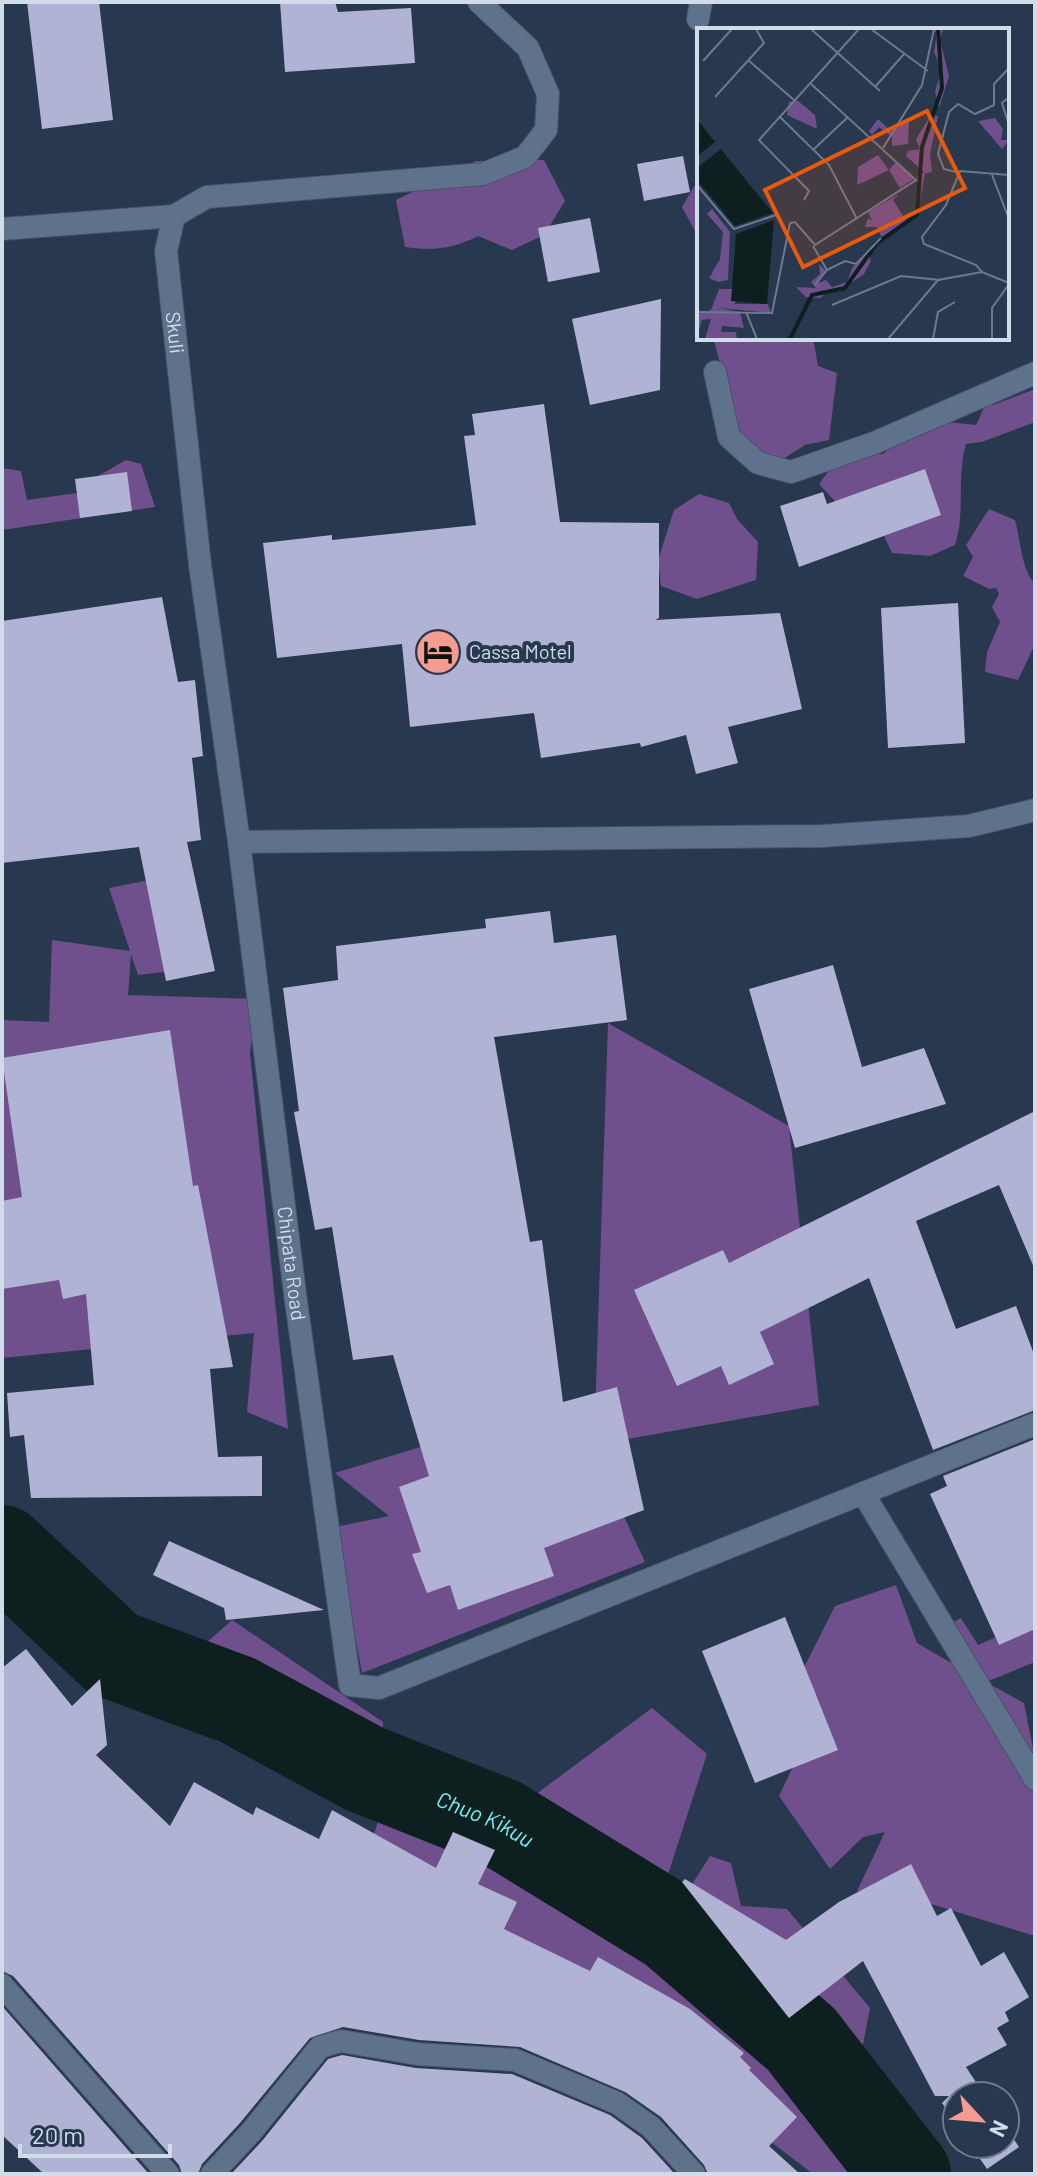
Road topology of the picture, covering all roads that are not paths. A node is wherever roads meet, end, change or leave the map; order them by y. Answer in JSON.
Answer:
{"nodes":[{"id":1,"x":479,"y":2,"type":"edge"},
{"id":2,"x":174,"y":216,"type":"junction"},
{"id":3,"x":2,"y":229,"type":"edge"},
{"id":4,"x":715,"y":372,"type":"dead end"},
{"id":5,"x":1035,"y":373,"type":"edge"},
{"id":6,"x":1035,"y":810,"type":"edge"},
{"id":7,"x":239,"y":842,"type":"junction"},
{"id":8,"x":1035,"y":1424,"type":"edge"},
{"id":9,"x":863,"y":1493,"type":"junction"},
{"id":10,"x":1035,"y":1779,"type":"edge"},
{"id":11,"x":2,"y":1985,"type":"edge"},
{"id":12,"x":168,"y":2174,"type":"edge"},
{"id":13,"x":212,"y":2174,"type":"edge"},
{"id":14,"x":694,"y":2174,"type":"edge"}],
"edges":[{"from":1,"to":2,"type":"street"},
{"from":2,"to":3,"type":"street"},
{"from":2,"to":7,"type":"street","name":"Skuli"},
{"from":4,"to":5,"type":"street"},
{"from":6,"to":7,"type":"street"},
{"from":7,"to":9,"type":"street","name":"Chipata Road"},
{"from":8,"to":9,"type":"street"},
{"from":9,"to":10,"type":"street"},
{"from":11,"to":12,"type":"street"},
{"from":13,"to":14,"type":"street"}]}
